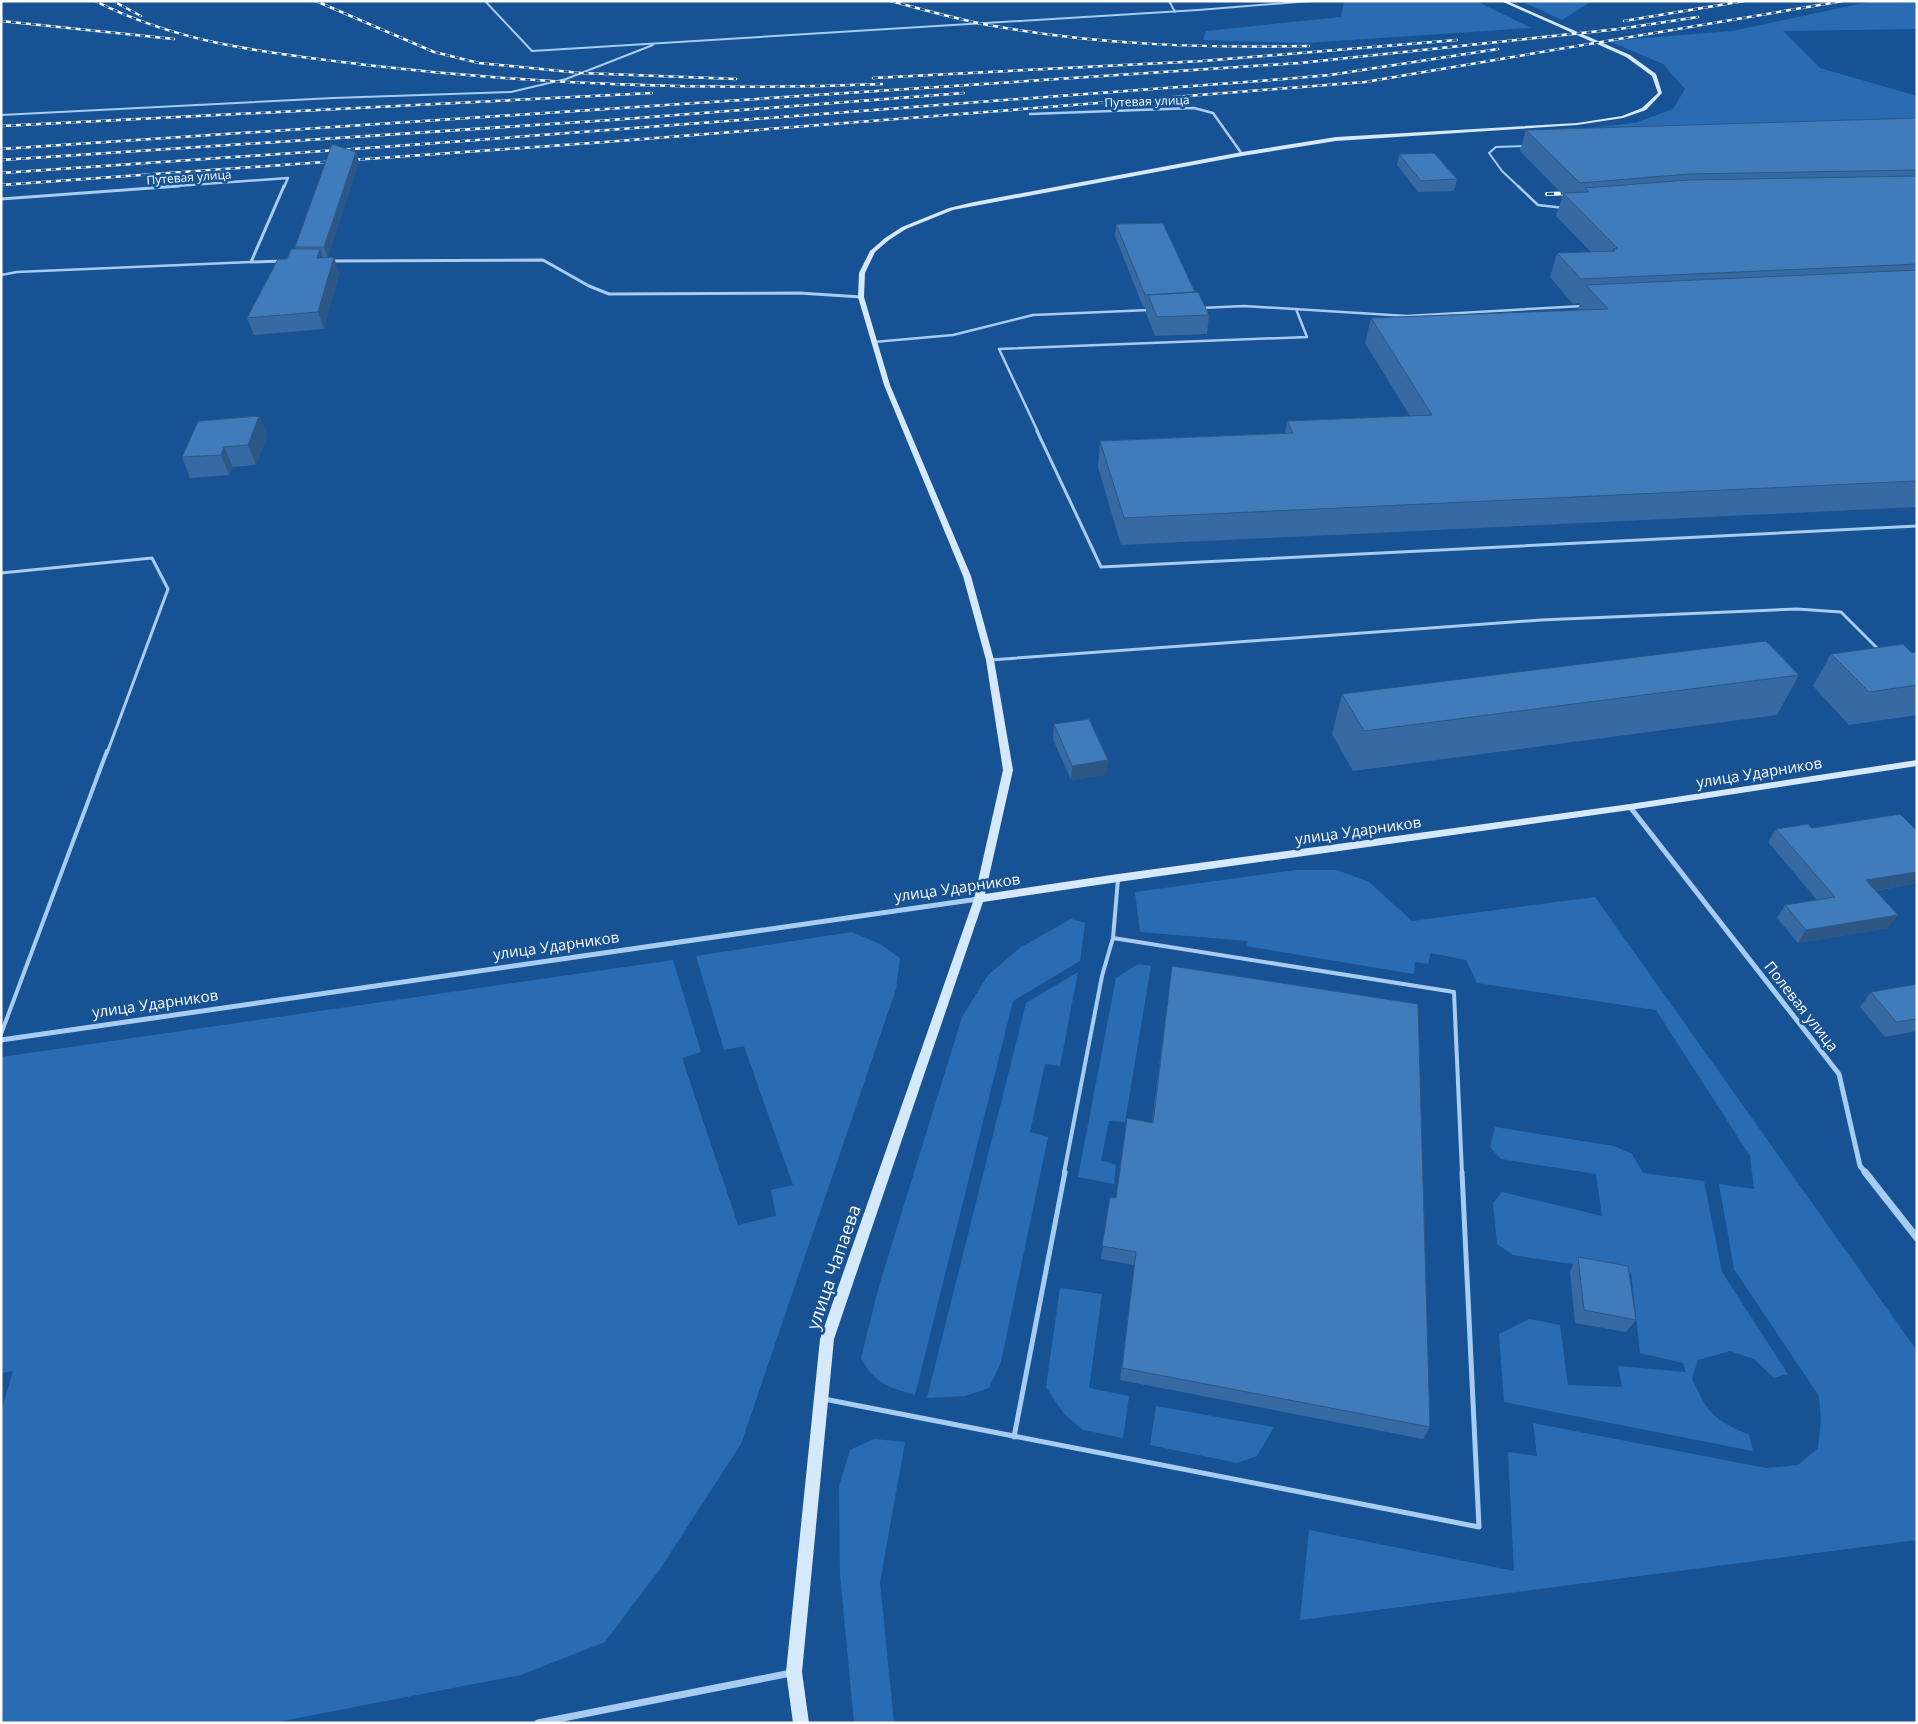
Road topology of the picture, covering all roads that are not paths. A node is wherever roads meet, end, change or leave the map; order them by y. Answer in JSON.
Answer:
{"nodes":[{"id":1,"x":485,"y":1,"type":"edge"},
{"id":2,"x":1169,"y":1,"type":"edge"},
{"id":3,"x":1311,"y":1,"type":"edge"},
{"id":4,"x":1503,"y":1,"type":"edge"},
{"id":5,"x":1175,"y":12,"type":"junction"},
{"id":6,"x":657,"y":43,"type":"junction"},
{"id":7,"x":1030,"y":114,"type":"dead end"},
{"id":8,"x":1,"y":115,"type":"edge"},
{"id":9,"x":1525,"y":146,"type":"edge"},
{"id":10,"x":1242,"y":154,"type":"junction"},
{"id":11,"x":1,"y":200,"type":"edge"},
{"id":12,"x":1568,"y":209,"type":"edge"},
{"id":13,"x":290,"y":261,"type":"edge"},
{"id":14,"x":329,"y":261,"type":"edge"},
{"id":15,"x":251,"y":262,"type":"junction"},
{"id":16,"x":1,"y":275,"type":"edge"},
{"id":17,"x":861,"y":297,"type":"junction"},
{"id":18,"x":1592,"y":306,"type":"edge"},
{"id":19,"x":1196,"y":308,"type":"edge"},
{"id":20,"x":1296,"y":309,"type":"junction"},
{"id":21,"x":1157,"y":310,"type":"edge"},
{"id":22,"x":874,"y":342,"type":"junction"},
{"id":23,"x":1917,"y":526,"type":"edge"},
{"id":24,"x":1,"y":573,"type":"edge"},
{"id":25,"x":1882,"y":653,"type":"edge"},
{"id":26,"x":990,"y":660,"type":"junction"},
{"id":27,"x":1917,"y":763,"type":"edge"},
{"id":28,"x":1630,"y":807,"type":"junction"},
{"id":29,"x":1118,"y":878,"type":"junction"},
{"id":30,"x":979,"y":899,"type":"junction"},
{"id":31,"x":1113,"y":938,"type":"junction"},
{"id":32,"x":1,"y":1034,"type":"edge"},
{"id":33,"x":1,"y":1040,"type":"edge"},
{"id":34,"x":1917,"y":1238,"type":"edge"},
{"id":35,"x":821,"y":1398,"type":"junction"},
{"id":36,"x":1014,"y":1436,"type":"junction"},
{"id":37,"x":794,"y":1672,"type":"junction"},
{"id":38,"x":538,"y":1723,"type":"edge"},
{"id":39,"x":801,"y":1723,"type":"edge"}],
"edges":[{"from":1,"to":6,"type":"lane"},
{"from":2,"to":5,"type":"lane"},
{"from":3,"to":5,"type":"lane"},
{"from":4,"to":10,"type":"main road","name":"улица Чапаева"},
{"from":5,"to":6,"type":"lane"},
{"from":6,"to":8,"type":"lane"},
{"from":7,"to":10,"type":"street","name":"Путевая улица"},
{"from":9,"to":12,"type":"lane"},
{"from":10,"to":17,"type":"main road","name":"улица Чапаева"},
{"from":11,"to":15,"type":"street","name":"Путевая улица"},
{"from":13,"to":15,"type":"street"},
{"from":14,"to":17,"type":"street"},
{"from":15,"to":16,"type":"lane"},
{"from":17,"to":22,"type":"main road","name":"улица Чапаева"},
{"from":18,"to":20,"type":"lane"},
{"from":19,"to":20,"type":"lane"},
{"from":20,"to":23,"type":"lane"},
{"from":21,"to":22,"type":"lane"},
{"from":22,"to":26,"type":"main road","name":"улица Чапаева"},
{"from":24,"to":32,"type":"lane"},
{"from":25,"to":26,"type":"lane"},
{"from":26,"to":30,"type":"main road","name":"улица Чапаева"},
{"from":27,"to":28,"type":"main road","name":"улица Ударников"},
{"from":28,"to":29,"type":"main road","name":"улица Ударников"},
{"from":28,"to":34,"type":"street","name":"Полевая улица"},
{"from":29,"to":30,"type":"main road","name":"улица Ударников"},
{"from":29,"to":31,"type":"lane"},
{"from":30,"to":33,"type":"street","name":"улица Ударников"},
{"from":30,"to":35,"type":"main road","name":"улица Чапаева"},
{"from":31,"to":36,"type":"lane"},
{"from":31,"to":36,"type":"lane"},
{"from":35,"to":36,"type":"lane"},
{"from":35,"to":37,"type":"main road","name":"улица Чапаева"},
{"from":37,"to":38,"type":"street"},
{"from":37,"to":39,"type":"main road","name":"улица Чапаева"}]}
